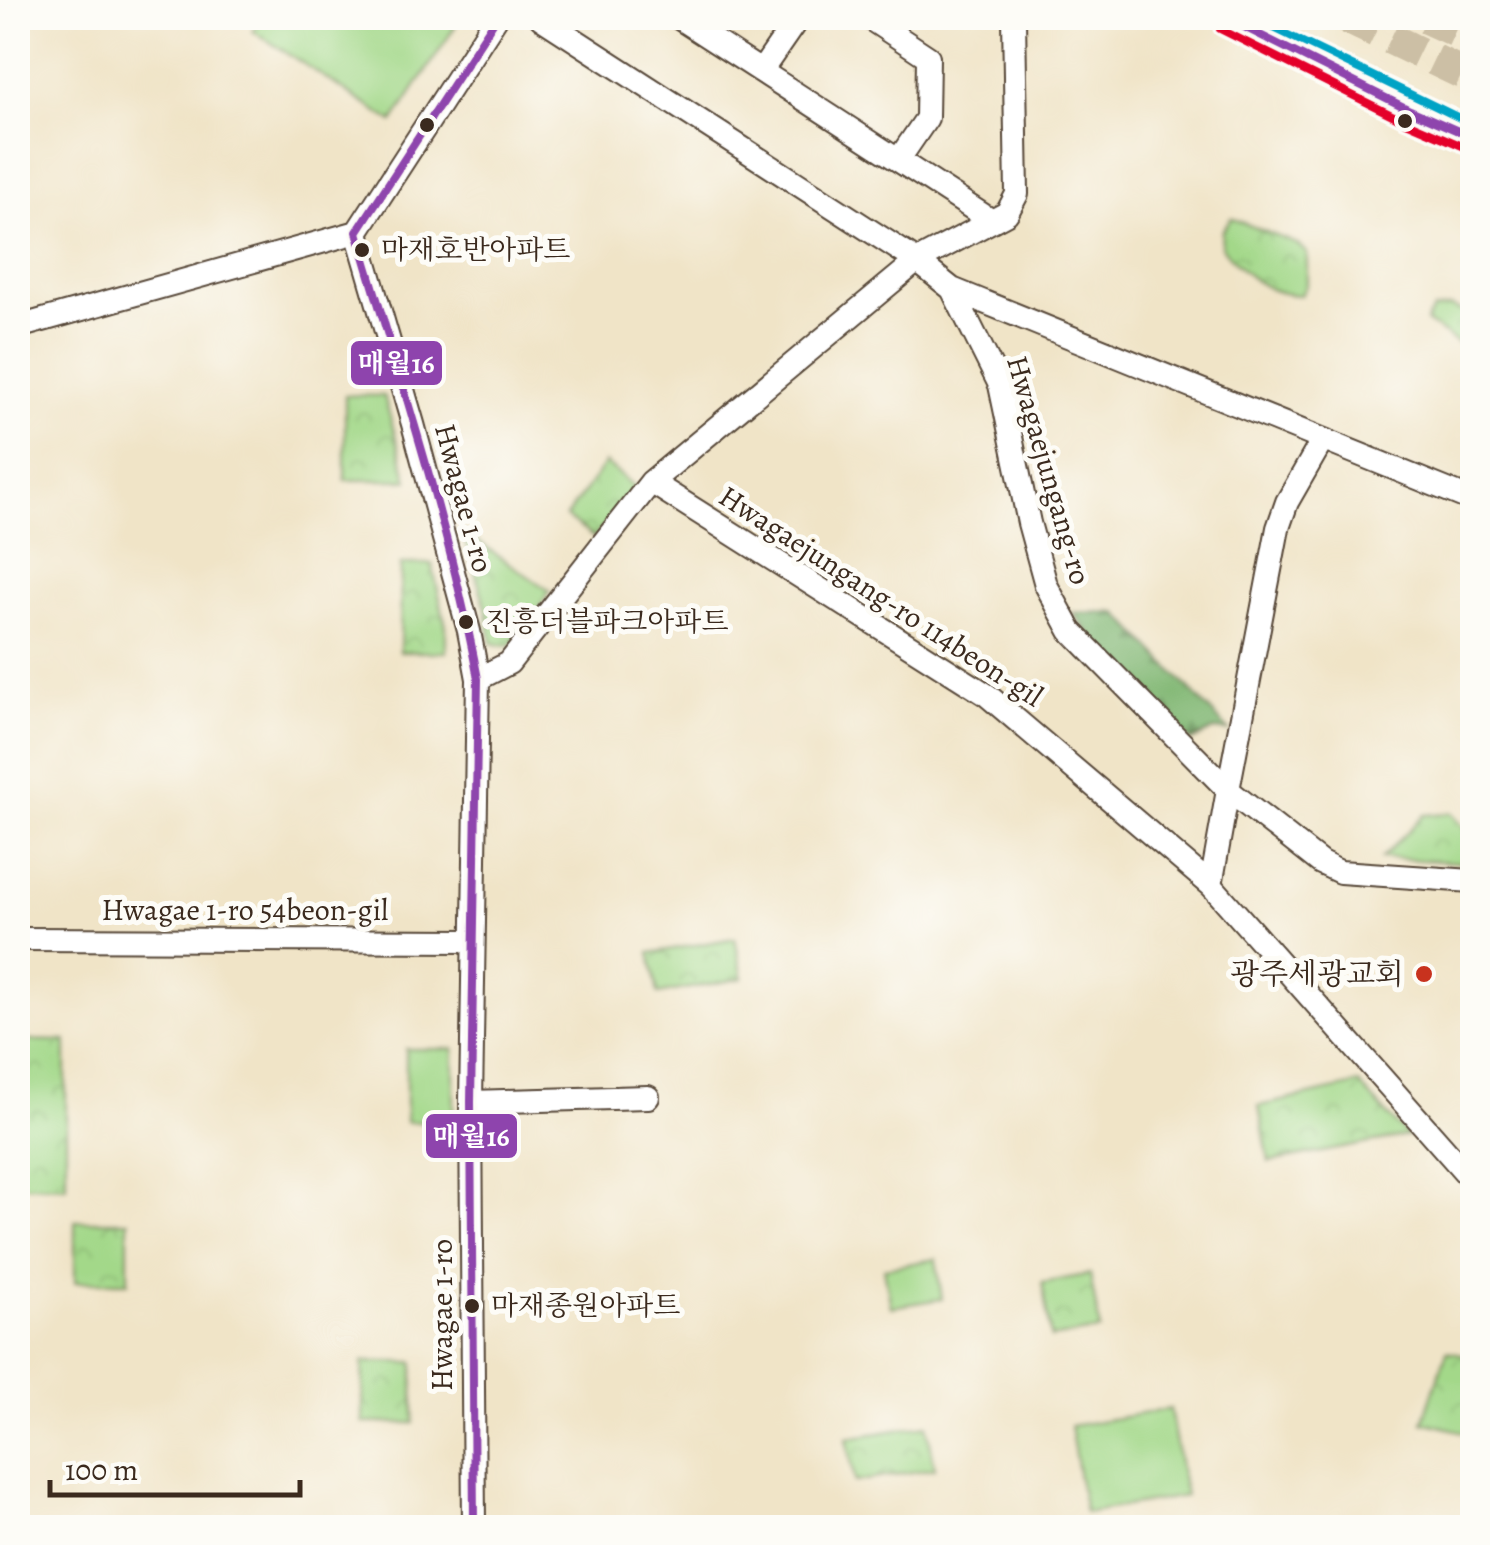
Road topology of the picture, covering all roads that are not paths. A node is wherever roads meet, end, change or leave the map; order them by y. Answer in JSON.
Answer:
{"nodes":[{"id":1,"x":496,"y":18,"type":"edge"},
{"id":2,"x":541,"y":18,"type":"edge"},
{"id":3,"x":798,"y":18,"type":"edge"},
{"id":4,"x":869,"y":18,"type":"edge"},
{"id":5,"x":1014,"y":18,"type":"edge"},
{"id":6,"x":1226,"y":18,"type":"edge"},
{"id":7,"x":691,"y":21,"type":"edge"},
{"id":8,"x":762,"y":70,"type":"junction"},
{"id":9,"x":1472,"y":137,"type":"edge"},
{"id":10,"x":898,"y":159,"type":"junction"},
{"id":11,"x":992,"y":220,"type":"junction"},
{"id":12,"x":356,"y":232,"type":"junction"},
{"id":13,"x":918,"y":261,"type":"junction"},
{"id":14,"x":952,"y":289,"type":"junction"},
{"id":15,"x":18,"y":327,"type":"edge"},
{"id":16,"x":1322,"y":442,"type":"junction"},
{"id":17,"x":651,"y":482,"type":"junction"},
{"id":18,"x":1472,"y":500,"type":"edge"},
{"id":19,"x":478,"y":679,"type":"junction"},
{"id":20,"x":1228,"y":790,"type":"junction"},
{"id":21,"x":1472,"y":882,"type":"edge"},
{"id":22,"x":1210,"y":885,"type":"junction"},
{"id":23,"x":18,"y":939,"type":"edge"},
{"id":24,"x":472,"y":941,"type":"junction"},
{"id":25,"x":648,"y":1097,"type":"dead end"},
{"id":26,"x":471,"y":1102,"type":"junction"},
{"id":27,"x":1472,"y":1180,"type":"edge"},
{"id":28,"x":474,"y":1528,"type":"edge"}],
"edges":[{"from":1,"to":12,"type":"street"},
{"from":2,"to":13,"type":"street","name":"Hwagaejungang-ro"},
{"from":3,"to":8,"type":"street"},
{"from":4,"to":10,"type":"street"},
{"from":5,"to":11,"type":"street"},
{"from":6,"to":9,"type":"street"},
{"from":7,"to":8,"type":"street"},
{"from":8,"to":10,"type":"street"},
{"from":10,"to":11,"type":"street"},
{"from":11,"to":13,"type":"street"},
{"from":12,"to":15,"type":"street"},
{"from":12,"to":19,"type":"street","name":"Hwagae 1-ro"},
{"from":13,"to":14,"type":"street","name":"Hwagaejungang-ro"},
{"from":13,"to":17,"type":"street"},
{"from":14,"to":16,"type":"street"},
{"from":14,"to":20,"type":"street","name":"Hwagaejungang-ro"},
{"from":16,"to":18,"type":"street"},
{"from":16,"to":20,"type":"street"},
{"from":17,"to":19,"type":"street"},
{"from":17,"to":22,"type":"street","name":"Hwagaejungang-ro 114beon-gil"},
{"from":19,"to":24,"type":"street","name":"Hwagae 1-ro"},
{"from":20,"to":21,"type":"street","name":"Hwagaejungang-ro"},
{"from":20,"to":22,"type":"street"},
{"from":22,"to":27,"type":"street"},
{"from":23,"to":24,"type":"street","name":"Hwagae 1-ro 54beon-gil"},
{"from":24,"to":26,"type":"street","name":"Hwagae 1-ro"},
{"from":25,"to":26,"type":"street"},
{"from":26,"to":28,"type":"street","name":"Hwagae 1-ro"}]}
